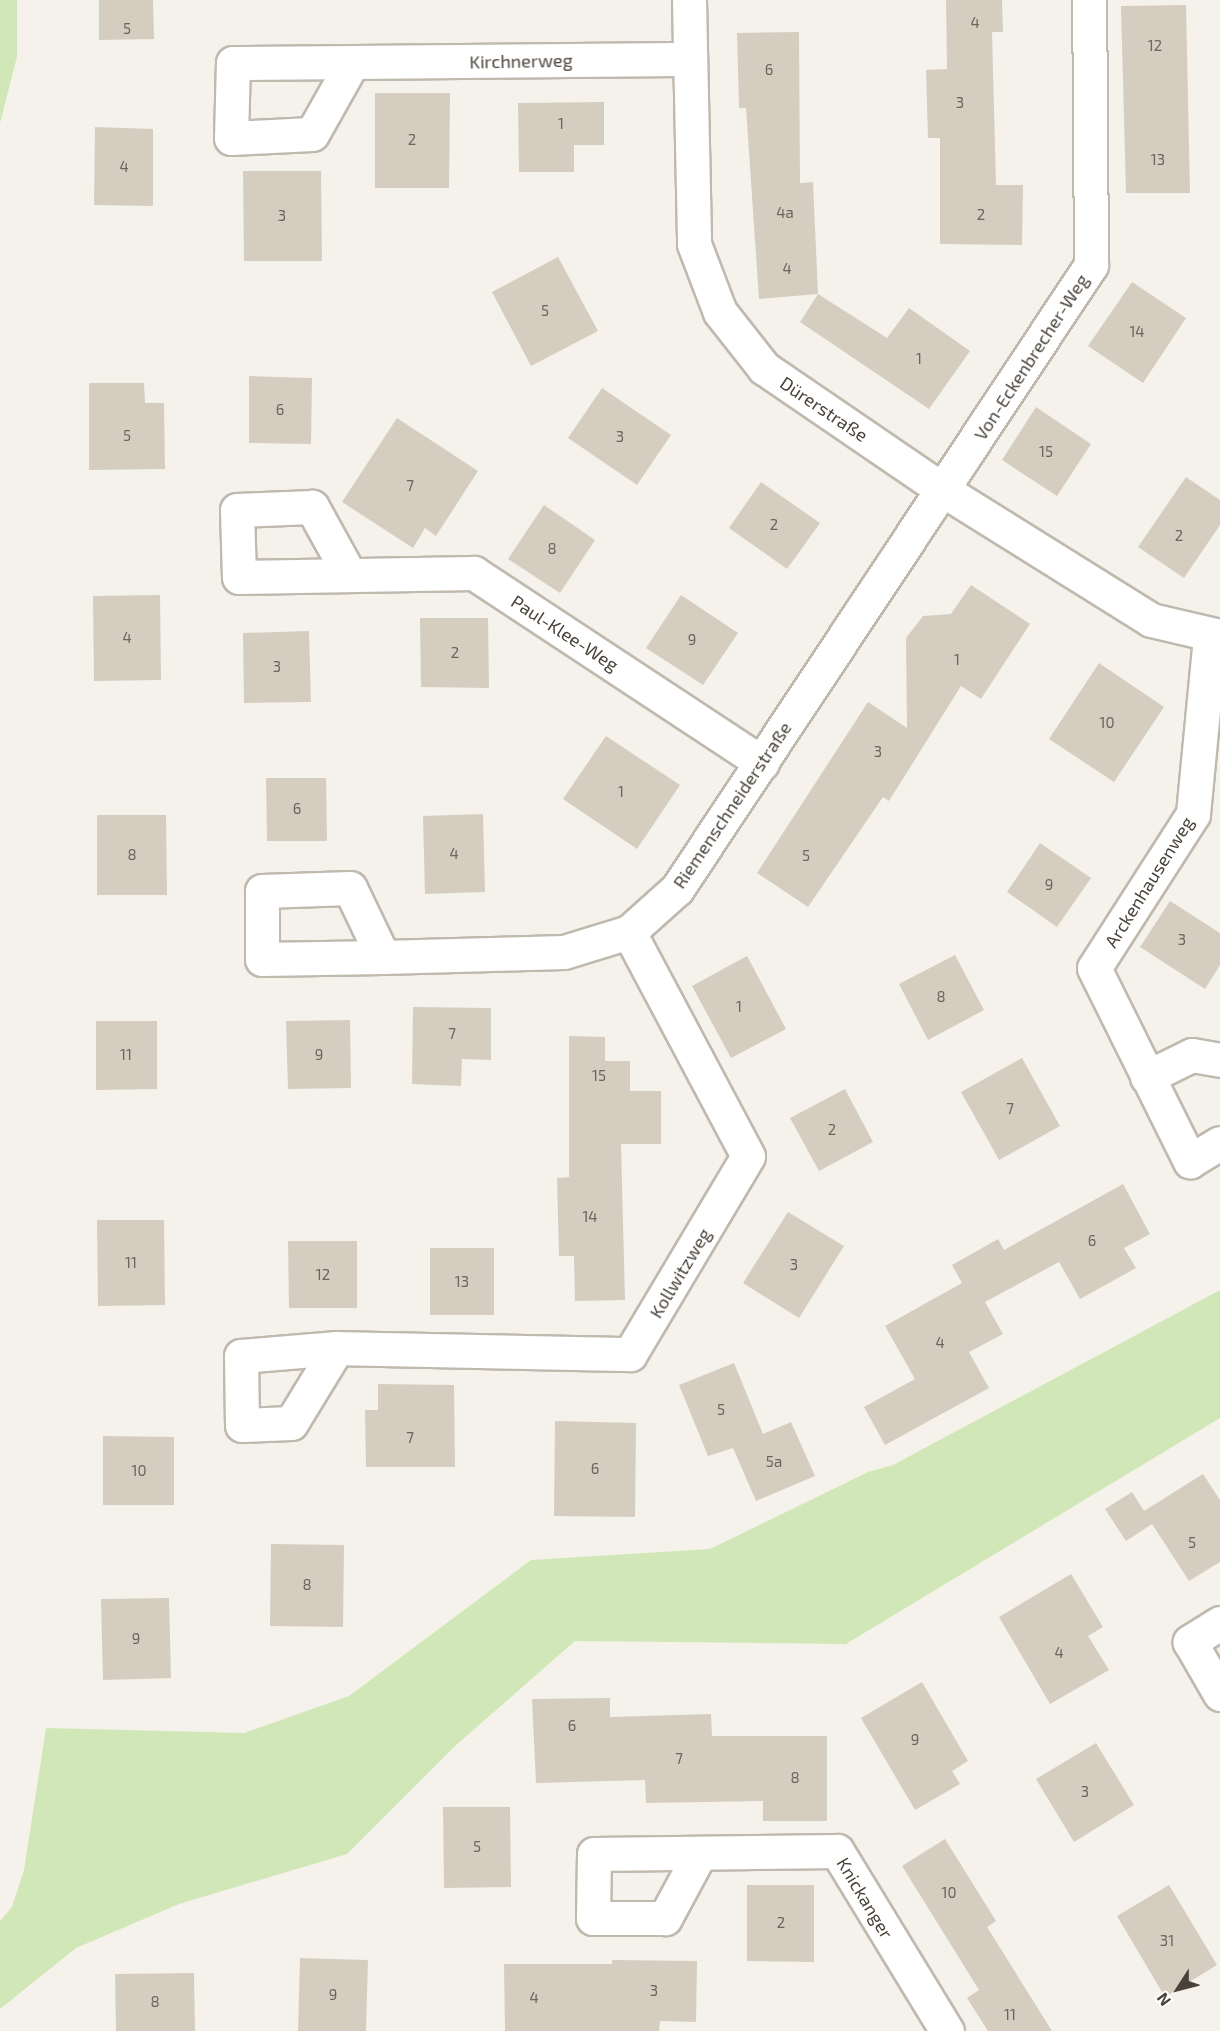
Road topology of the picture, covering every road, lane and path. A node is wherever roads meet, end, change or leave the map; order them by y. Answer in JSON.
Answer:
{"nodes":[{"id":1,"x":689,"y":0,"type":"edge"},
{"id":2,"x":1089,"y":0,"type":"edge"},
{"id":3,"x":690,"y":59,"type":"junction"},
{"id":4,"x":352,"y":63,"type":"dead end"},
{"id":5,"x":943,"y":490,"type":"junction"},
{"id":6,"x":349,"y":574,"type":"dead end"},
{"id":7,"x":1215,"y":637,"type":"edge"},
{"id":8,"x":762,"y":763,"type":"junction"},
{"id":9,"x":629,"y":932,"type":"junction"},
{"id":10,"x":383,"y":957,"type":"dead end"},
{"id":11,"x":1220,"y":1060,"type":"edge"},
{"id":12,"x":1147,"y":1077,"type":"junction"},
{"id":13,"x":1220,"y":1143,"type":"edge"},
{"id":14,"x":337,"y":1348,"type":"dead end"},
{"id":15,"x":1220,"y":1623,"type":"edge"},
{"id":16,"x":1220,"y":1694,"type":"edge"},
{"id":17,"x":699,"y":1855,"type":"dead end"},
{"id":18,"x":946,"y":2031,"type":"edge"}],
"edges":[{"from":1,"to":3,"type":"street","name":"Dürerstraße"},
{"from":2,"to":5,"type":"street","name":"Von-Eckenbrecher-Weg"},
{"from":3,"to":4,"type":"street","name":"Kirchnerweg"},
{"from":3,"to":5,"type":"street","name":"Dürerstraße"},
{"from":5,"to":7,"type":"street","name":"Dürerstraße"},
{"from":5,"to":8,"type":"street","name":"Riemenschneiderstraße"},
{"from":6,"to":8,"type":"street","name":"Paul-Klee-Weg"},
{"from":7,"to":12,"type":"street","name":"Arckenhausenweg"},
{"from":8,"to":9,"type":"street","name":"Riemenschneiderstraße"},
{"from":9,"to":10,"type":"street","name":"Riemenschneiderstraße"},
{"from":9,"to":14,"type":"street","name":"Kollwitzweg"},
{"from":11,"to":12,"type":"street"},
{"from":12,"to":13,"type":"street","name":"Arckenhausenweg"},
{"from":15,"to":16,"type":"street"},
{"from":17,"to":18,"type":"street","name":"Knickanger"}]}
